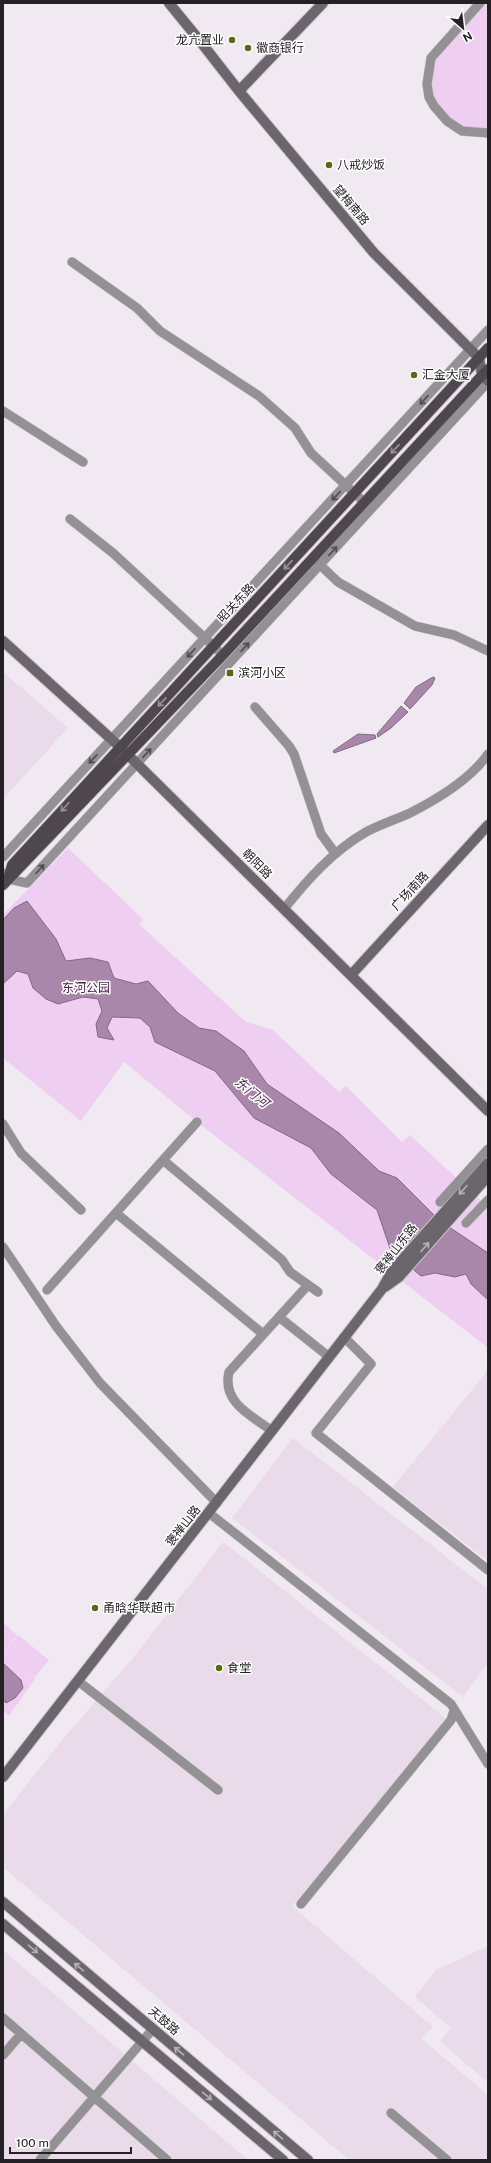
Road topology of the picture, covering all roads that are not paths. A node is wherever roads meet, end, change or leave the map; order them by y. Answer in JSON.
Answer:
{"nodes":[{"id":1,"x":169,"y":3,"type":"edge"},
{"id":2,"x":323,"y":3,"type":"edge"},
{"id":3,"x":480,"y":3,"type":"edge"},
{"id":4,"x":239,"y":91,"type":"junction"},
{"id":5,"x":488,"y":133,"type":"edge"},
{"id":6,"x":72,"y":262,"type":"dead end"},
{"id":7,"x":488,"y":330,"type":"edge"},
{"id":8,"x":488,"y":348,"type":"edge"},
{"id":9,"x":470,"y":349,"type":"junction"},
{"id":10,"x":483,"y":358,"type":"edge"},
{"id":11,"x":486,"y":377,"type":"edge"},
{"id":12,"x":3,"y":411,"type":"edge"},
{"id":13,"x":82,"y":462,"type":"dead end"},
{"id":14,"x":346,"y":484,"type":"junction"},
{"id":15,"x":355,"y":493,"type":"junction"},
{"id":16,"x":364,"y":502,"type":"junction"},
{"id":17,"x":70,"y":519,"type":"dead end"},
{"id":18,"x":312,"y":558,"type":"junction"},
{"id":19,"x":320,"y":565,"type":"junction"},
{"id":20,"x":205,"y":638,"type":"junction"},
{"id":21,"x":3,"y":641,"type":"edge"},
{"id":22,"x":214,"y":646,"type":"junction"},
{"id":23,"x":488,"y":651,"type":"edge"},
{"id":24,"x":223,"y":655,"type":"junction"},
{"id":25,"x":255,"y":707,"type":"dead end"},
{"id":26,"x":112,"y":739,"type":"junction"},
{"id":27,"x":120,"y":747,"type":"junction"},
{"id":28,"x":127,"y":754,"type":"junction"},
{"id":29,"x":488,"y":754,"type":"edge"},
{"id":30,"x":137,"y":764,"type":"junction"},
{"id":31,"x":488,"y":825,"type":"edge"},
{"id":32,"x":335,"y":853,"type":"junction"},
{"id":33,"x":3,"y":857,"type":"edge"},
{"id":34,"x":5,"y":879,"type":"edge"},
{"id":35,"x":284,"y":909,"type":"junction"},
{"id":36,"x":351,"y":975,"type":"junction"},
{"id":37,"x":488,"y":1111,"type":"edge"},
{"id":38,"x":197,"y":1122,"type":"dead end"},
{"id":39,"x":3,"y":1124,"type":"edge"},
{"id":40,"x":488,"y":1149,"type":"edge"},
{"id":41,"x":163,"y":1160,"type":"junction"},
{"id":42,"x":488,"y":1162,"type":"edge"},
{"id":43,"x":488,"y":1176,"type":"edge"},
{"id":44,"x":488,"y":1200,"type":"edge"},
{"id":45,"x":440,"y":1202,"type":"dead end"},
{"id":46,"x":81,"y":1210,"type":"dead end"},
{"id":47,"x":116,"y":1213,"type":"junction"},
{"id":48,"x":442,"y":1221,"type":"junction"},
{"id":49,"x":466,"y":1224,"type":"dead end"},
{"id":50,"x":3,"y":1247,"type":"edge"},
{"id":51,"x":308,"y":1285,"type":"junction"},
{"id":52,"x":382,"y":1289,"type":"joint"},
{"id":53,"x":47,"y":1290,"type":"dead end"},
{"id":54,"x":318,"y":1292,"type":"dead end"},
{"id":55,"x":279,"y":1317,"type":"junction"},
{"id":56,"x":263,"y":1334,"type":"junction"},
{"id":57,"x":344,"y":1337,"type":"junction"},
{"id":58,"x":328,"y":1356,"type":"junction"},
{"id":59,"x":271,"y":1430,"type":"junction"},
{"id":60,"x":217,"y":1503,"type":"junction"},
{"id":61,"x":209,"y":1513,"type":"junction"},
{"id":62,"x":488,"y":1570,"type":"edge"},
{"id":63,"x":78,"y":1681,"type":"junction"},
{"id":64,"x":454,"y":1711,"type":"junction"},
{"id":65,"x":488,"y":1764,"type":"edge"},
{"id":66,"x":3,"y":1777,"type":"edge"},
{"id":67,"x":218,"y":1790,"type":"dead end"},
{"id":68,"x":3,"y":1902,"type":"edge"},
{"id":69,"x":301,"y":1904,"type":"dead end"},
{"id":70,"x":3,"y":1924,"type":"edge"},
{"id":71,"x":3,"y":2018,"type":"edge"},
{"id":72,"x":153,"y":2029,"type":"junction"},
{"id":73,"x":21,"y":2034,"type":"junction"},
{"id":74,"x":142,"y":2041,"type":"junction"},
{"id":75,"x":3,"y":2055,"type":"edge"},
{"id":76,"x":94,"y":2097,"type":"junction"},
{"id":77,"x":391,"y":2113,"type":"dead end"},
{"id":78,"x":40,"y":2160,"type":"edge"},
{"id":79,"x":167,"y":2160,"type":"edge"},
{"id":80,"x":283,"y":2160,"type":"edge"},
{"id":81,"x":308,"y":2160,"type":"edge"},
{"id":82,"x":447,"y":2160,"type":"edge"}],
"edges":[{"from":1,"to":4,"type":"main road","name":"望梅南路"},
{"from":2,"to":4,"type":"main road"},
{"from":3,"to":5,"type":"street"},
{"from":4,"to":9,"type":"main road","name":"望梅南路"},
{"from":6,"to":14,"type":"street"},
{"from":7,"to":9,"type":"street"},
{"from":8,"to":10,"type":"main road","name":"昭关东路"},
{"from":9,"to":10,"type":"main road","name":"望梅南路"},
{"from":9,"to":14,"type":"street","one_way":true},
{"from":10,"to":11,"type":"main road"},
{"from":10,"to":15,"type":"main road","name":"昭关东路","one_way":true},
{"from":11,"to":16,"type":"main road","name":"昭关东路"},
{"from":19,"to":11,"type":"street","one_way":true},
{"from":12,"to":13,"type":"street"},
{"from":14,"to":15,"type":"street"},
{"from":14,"to":20,"type":"street","one_way":true},
{"from":15,"to":16,"type":"street"},
{"from":15,"to":22,"type":"main road","name":"昭关东路","one_way":true},
{"from":16,"to":18,"type":"main road","name":"昭关东路"},
{"from":17,"to":20,"type":"street"},
{"from":18,"to":19,"type":"street"},
{"from":18,"to":24,"type":"main road","name":"昭关东路"},
{"from":19,"to":23,"type":"street"},
{"from":30,"to":19,"type":"street","one_way":true},
{"from":20,"to":22,"type":"street"},
{"from":20,"to":26,"type":"street","one_way":true},
{"from":21,"to":26,"type":"main road","name":"朝阳路"},
{"from":22,"to":24,"type":"street"},
{"from":22,"to":27,"type":"main road","name":"昭关东路","one_way":true},
{"from":24,"to":28,"type":"main road","name":"昭关东路"},
{"from":25,"to":32,"type":"street"},
{"from":26,"to":27,"type":"main road","name":"朝阳路"},
{"from":26,"to":33,"type":"street","one_way":true},
{"from":27,"to":28,"type":"main road","name":"朝阳路"},
{"from":27,"to":34,"type":"main road","name":"昭关东路","one_way":true},
{"from":28,"to":30,"type":"main road","name":"朝阳路"},
{"from":28,"to":34,"type":"main road","name":"昭关东路"},
{"from":29,"to":32,"type":"street"},
{"from":34,"to":30,"type":"street","one_way":true},
{"from":30,"to":35,"type":"main road","name":"朝阳路"},
{"from":31,"to":36,"type":"main road","name":"广场南路"},
{"from":32,"to":35,"type":"street"},
{"from":35,"to":36,"type":"main road","name":"朝阳路"},
{"from":36,"to":37,"type":"main road","name":"朝阳路"},
{"from":38,"to":41,"type":"street"},
{"from":39,"to":46,"type":"street"},
{"from":40,"to":45,"type":"street"},
{"from":41,"to":47,"type":"street"},
{"from":41,"to":51,"type":"street"},
{"from":42,"to":48,"type":"main road","name":"褒禅山东路","one_way":true},
{"from":43,"to":48,"type":"main road","name":"褒禅山东路"},
{"from":44,"to":49,"type":"street"},
{"from":47,"to":53,"type":"street"},
{"from":47,"to":56,"type":"street"},
{"from":48,"to":52,"type":"main road","name":"褒禅山东路"},
{"from":50,"to":60,"type":"street"},
{"from":51,"to":54,"type":"street"},
{"from":51,"to":55,"type":"street"},
{"from":52,"to":57,"type":"main road","name":"褒禅山路"},
{"from":55,"to":56,"type":"street"},
{"from":55,"to":58,"type":"street"},
{"from":56,"to":59,"type":"street"},
{"from":57,"to":58,"type":"main road","name":"褒禅山路"},
{"from":57,"to":62,"type":"street"},
{"from":58,"to":59,"type":"main road","name":"褒禅山路"},
{"from":59,"to":60,"type":"main road","name":"褒禅山路"},
{"from":60,"to":61,"type":"main road","name":"褒禅山路"},
{"from":61,"to":63,"type":"main road","name":"褒禅山路"},
{"from":61,"to":64,"type":"street"},
{"from":63,"to":66,"type":"main road","name":"褒禅山路"},
{"from":63,"to":67,"type":"street"},
{"from":64,"to":65,"type":"street"},
{"from":64,"to":69,"type":"street"},
{"from":72,"to":68,"type":"main road","name":"天鼓路","one_way":true},
{"from":70,"to":74,"type":"main road","one_way":true},
{"from":71,"to":73,"type":"street"},
{"from":72,"to":74,"type":"street"},
{"from":81,"to":72,"type":"main road","name":"天鼓路","one_way":true},
{"from":73,"to":75,"type":"street"},
{"from":73,"to":76,"type":"street"},
{"from":74,"to":76,"type":"street"},
{"from":74,"to":80,"type":"main road","one_way":true},
{"from":76,"to":78,"type":"street"},
{"from":76,"to":79,"type":"street"},
{"from":77,"to":82,"type":"street"}]}
